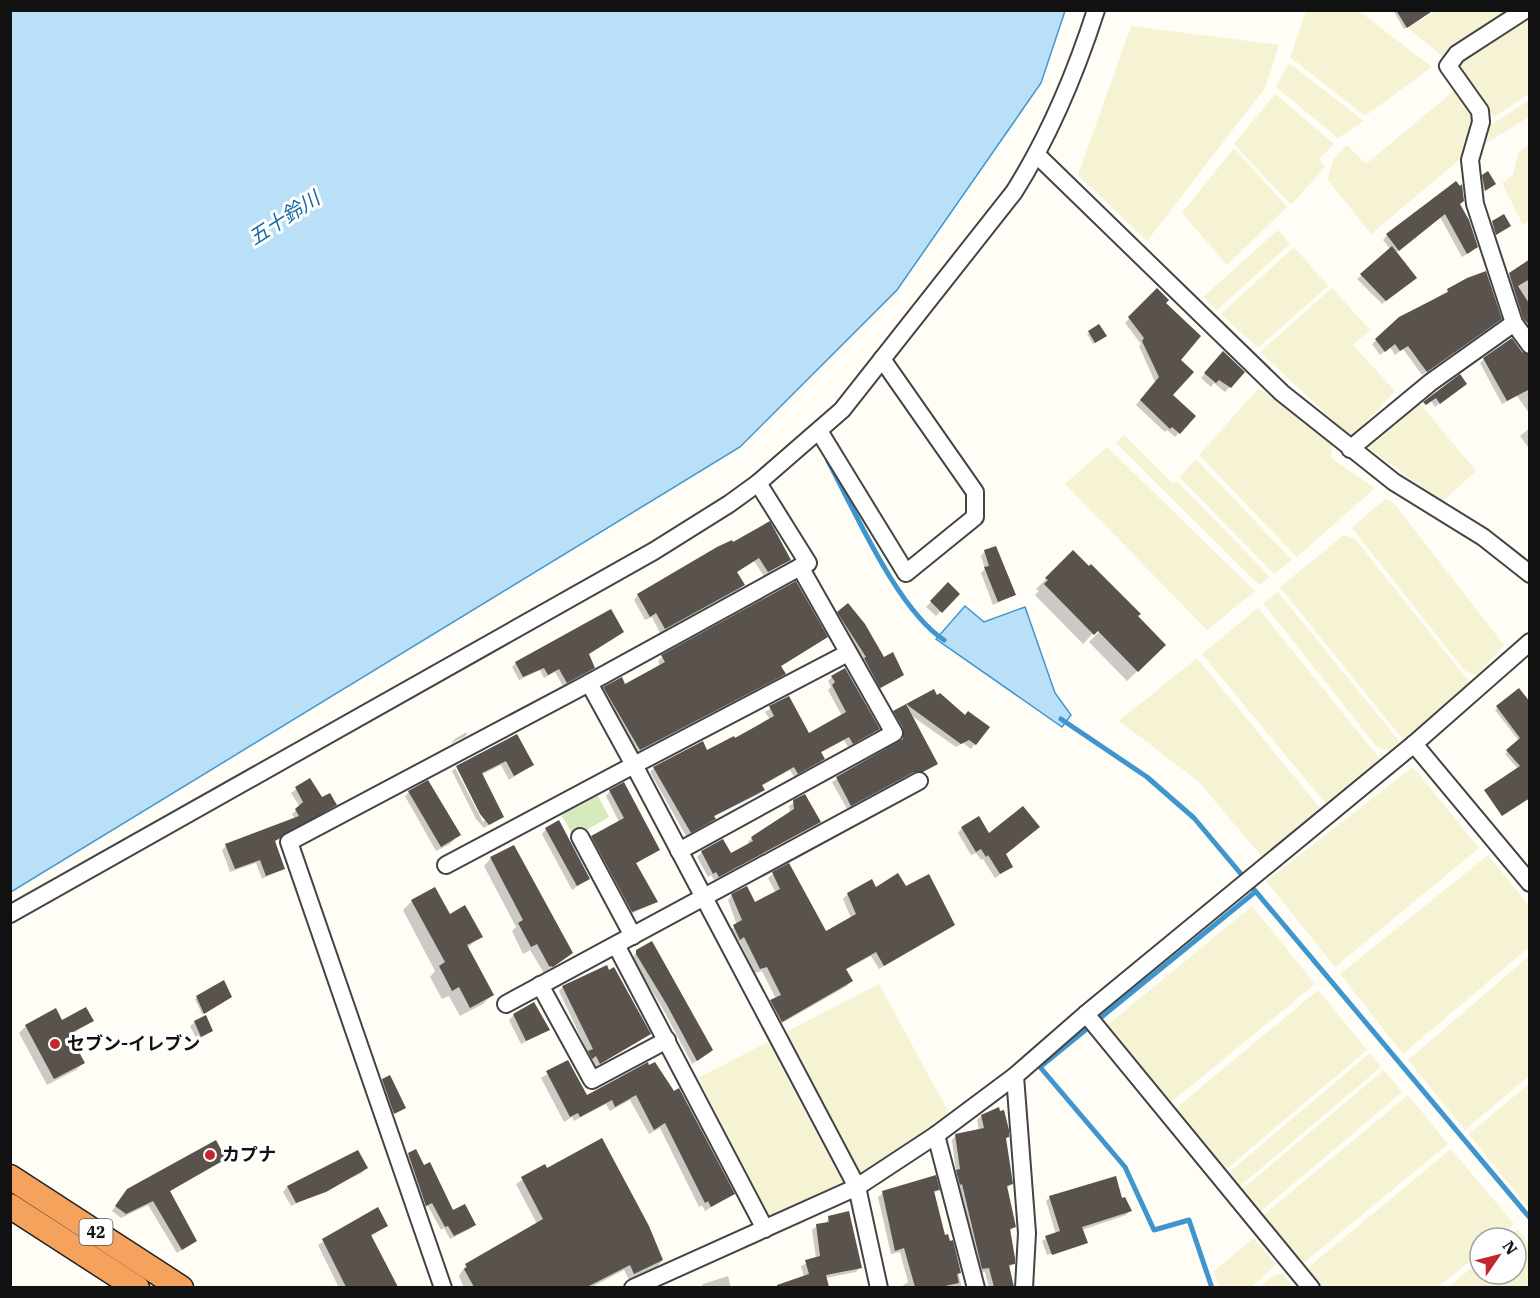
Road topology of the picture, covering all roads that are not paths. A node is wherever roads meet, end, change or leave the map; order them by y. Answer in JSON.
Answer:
{"nodes":[{"id":1,"x":1096,"y":10,"type":"edge"},
{"id":2,"x":1525,"y":10,"type":"edge"},
{"id":3,"x":1037,"y":155,"type":"junction"},
{"id":4,"x":1514,"y":322,"type":"junction"},
{"id":5,"x":1530,"y":345,"type":"edge"},
{"id":6,"x":882,"y":359,"type":"junction"},
{"id":7,"x":819,"y":431,"type":"junction"},
{"id":8,"x":1350,"y":449,"type":"junction"},
{"id":9,"x":758,"y":483,"type":"junction"},
{"id":10,"x":800,"y":567,"type":"junction"},
{"id":11,"x":1530,"y":574,"type":"edge"},
{"id":12,"x":1530,"y":642,"type":"edge"},
{"id":13,"x":848,"y":653,"type":"junction"},
{"id":14,"x":589,"y":683,"type":"junction"},
{"id":15,"x":1414,"y":744,"type":"junction"},
{"id":16,"x":634,"y":765,"type":"junction"},
{"id":17,"x":919,"y":782,"type":"dead end"},
{"id":18,"x":580,"y":837,"type":"dead end"},
{"id":19,"x":679,"y":851,"type":"junction"},
{"id":20,"x":446,"y":865,"type":"dead end"},
{"id":21,"x":1530,"y":883,"type":"edge"},
{"id":22,"x":704,"y":898,"type":"junction"},
{"id":23,"x":10,"y":915,"type":"edge"},
{"id":24,"x":633,"y":936,"type":"junction"},
{"id":25,"x":616,"y":945,"type":"junction"},
{"id":26,"x":540,"y":985,"type":"junction"},
{"id":27,"x":506,"y":1004,"type":"dead end"},
{"id":28,"x":1086,"y":1014,"type":"junction"},
{"id":29,"x":667,"y":1040,"type":"junction"},
{"id":30,"x":1015,"y":1076,"type":"junction"},
{"id":31,"x":936,"y":1135,"type":"junction"},
{"id":32,"x":10,"y":1177,"type":"edge"},
{"id":33,"x":857,"y":1187,"type":"junction"},
{"id":34,"x":10,"y":1206,"type":"edge"},
{"id":35,"x":765,"y":1229,"type":"junction"},
{"id":36,"x":137,"y":1287,"type":"edge"},
{"id":37,"x":181,"y":1287,"type":"edge"},
{"id":38,"x":443,"y":1287,"type":"edge"},
{"id":39,"x":633,"y":1287,"type":"edge"},
{"id":40,"x":879,"y":1287,"type":"edge"},
{"id":41,"x":976,"y":1287,"type":"edge"},
{"id":42,"x":1024,"y":1287,"type":"edge"},
{"id":43,"x":1311,"y":1287,"type":"edge"}],
"edges":[{"from":1,"to":3,"type":"street"},
{"from":2,"to":4,"type":"street"},
{"from":3,"to":6,"type":"street"},
{"from":3,"to":8,"type":"street"},
{"from":4,"to":5,"type":"street"},
{"from":4,"to":8,"type":"street"},
{"from":6,"to":7,"type":"street"},
{"from":6,"to":7,"type":"street"},
{"from":7,"to":9,"type":"street"},
{"from":8,"to":11,"type":"street"},
{"from":9,"to":10,"type":"street"},
{"from":9,"to":23,"type":"street"},
{"from":10,"to":13,"type":"street"},
{"from":10,"to":14,"type":"street"},
{"from":12,"to":15,"type":"street"},
{"from":13,"to":16,"type":"street"},
{"from":13,"to":19,"type":"street"},
{"from":14,"to":16,"type":"street"},
{"from":14,"to":38,"type":"street"},
{"from":15,"to":21,"type":"street"},
{"from":15,"to":28,"type":"street"},
{"from":16,"to":19,"type":"street"},
{"from":16,"to":20,"type":"street"},
{"from":17,"to":22,"type":"street"},
{"from":18,"to":24,"type":"street"},
{"from":19,"to":22,"type":"street"},
{"from":22,"to":24,"type":"street"},
{"from":22,"to":33,"type":"street"},
{"from":24,"to":25,"type":"street"},
{"from":25,"to":26,"type":"street"},
{"from":25,"to":29,"type":"street"},
{"from":26,"to":27,"type":"street"},
{"from":26,"to":29,"type":"street"},
{"from":28,"to":30,"type":"street"},
{"from":28,"to":43,"type":"street"},
{"from":29,"to":35,"type":"street"},
{"from":30,"to":31,"type":"street"},
{"from":30,"to":42,"type":"street"},
{"from":31,"to":33,"type":"street"},
{"from":31,"to":41,"type":"street"},
{"from":32,"to":37,"type":"highway","number":"42"},
{"from":33,"to":35,"type":"street"},
{"from":33,"to":40,"type":"street"},
{"from":34,"to":36,"type":"highway","number":"42"},
{"from":35,"to":39,"type":"street"}]}
